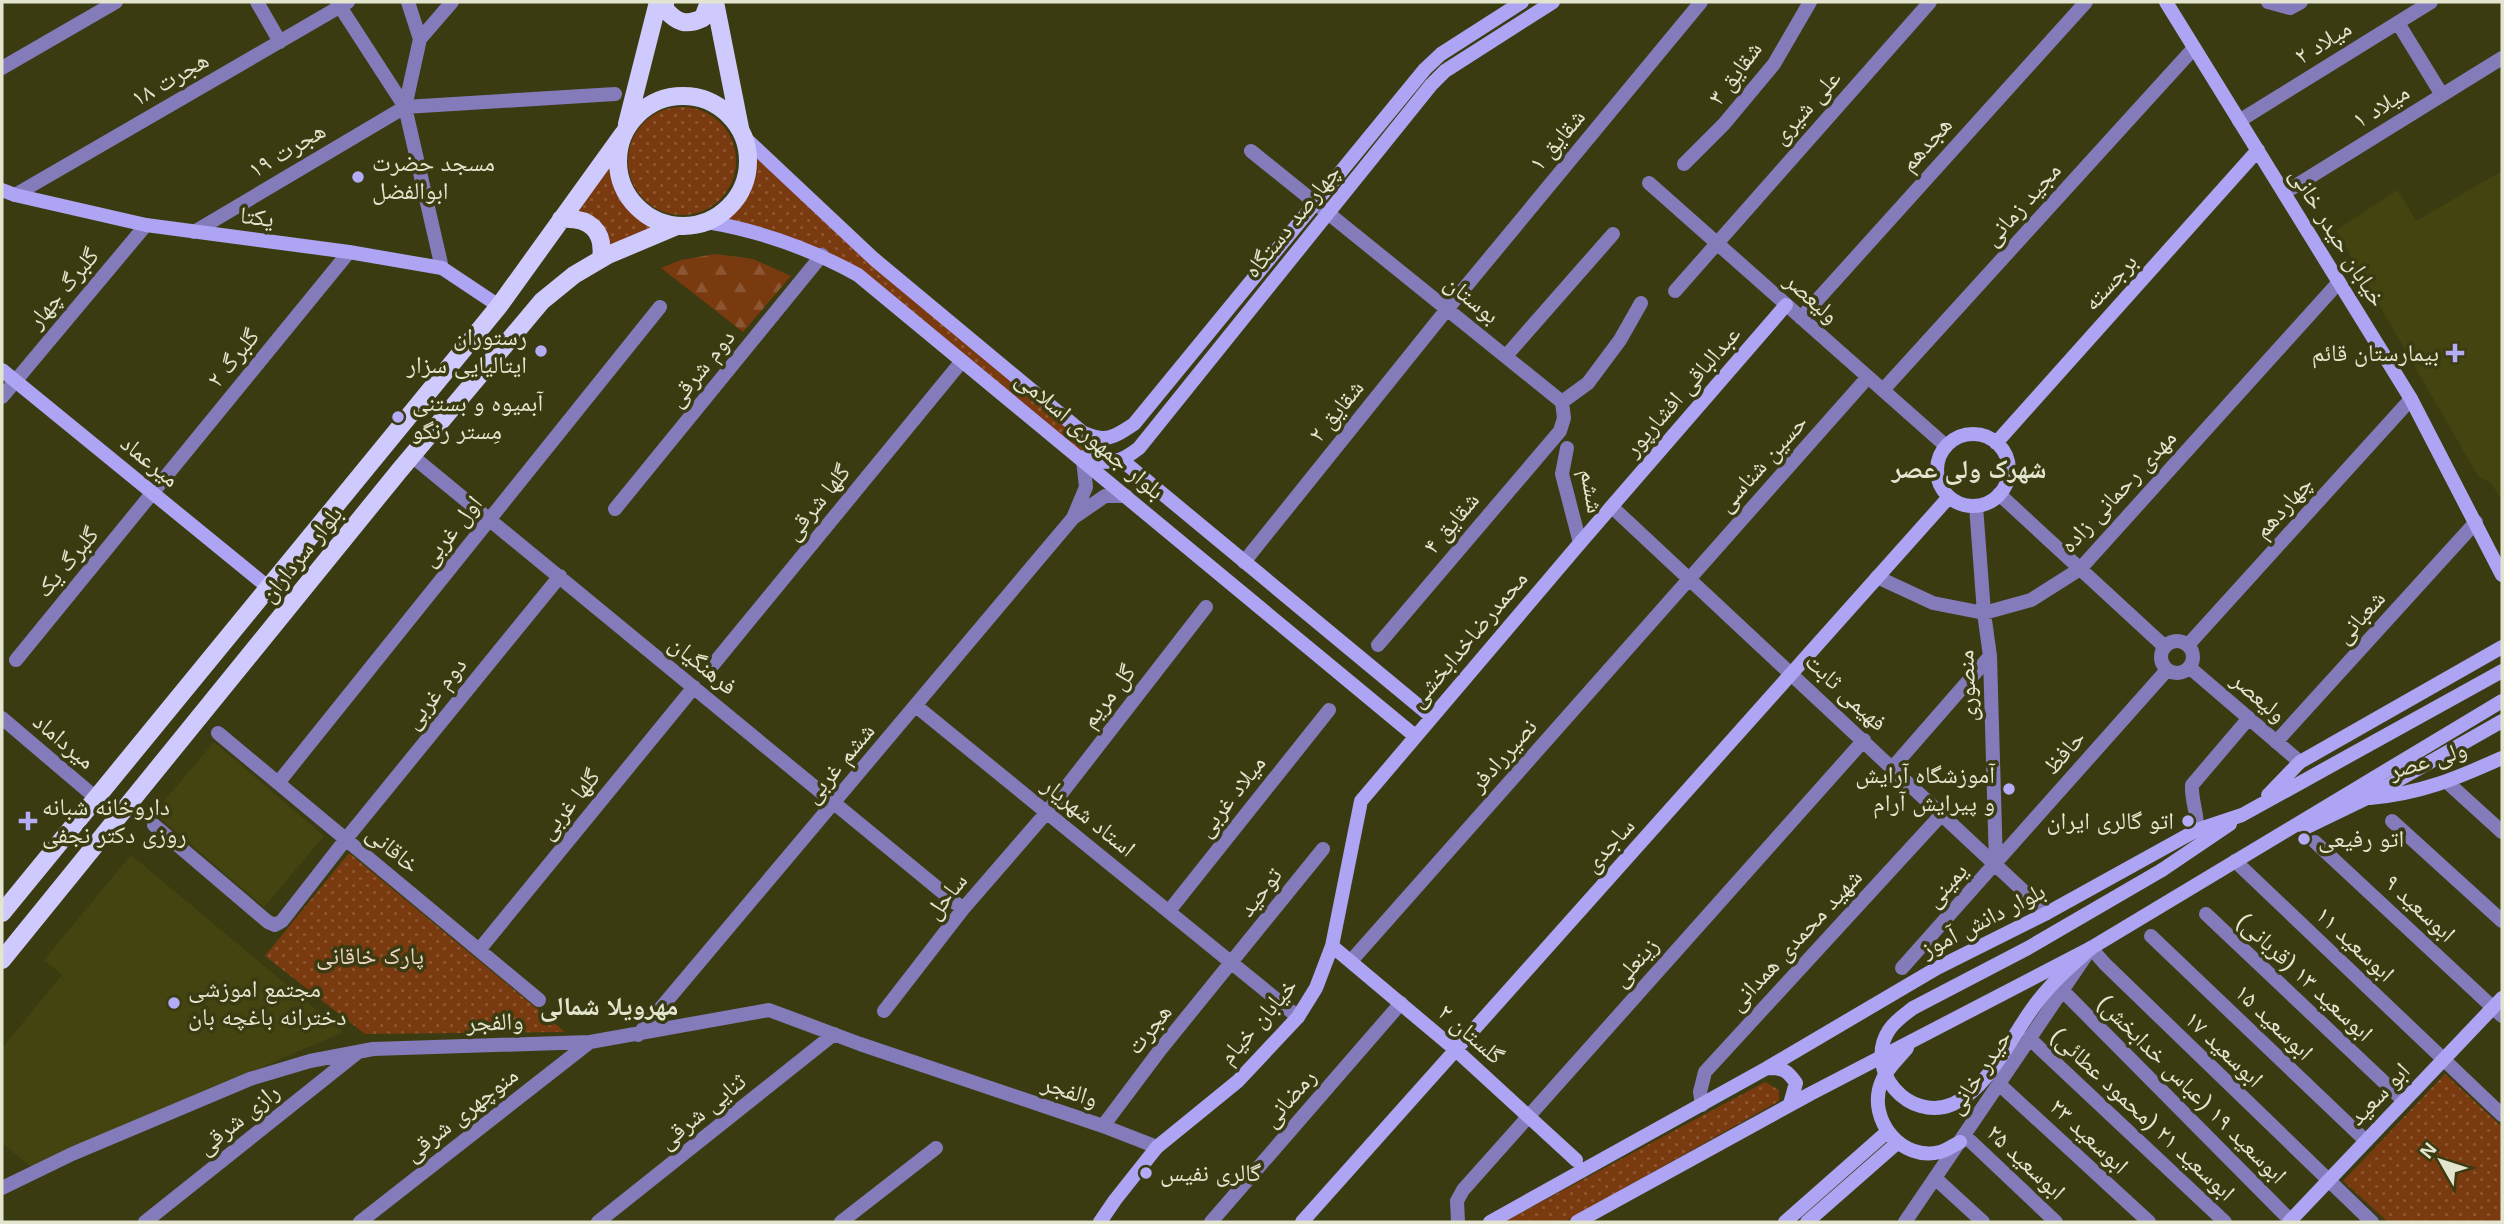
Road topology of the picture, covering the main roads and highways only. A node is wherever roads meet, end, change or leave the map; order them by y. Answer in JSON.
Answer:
{"nodes":[{"id":1,"x":658,"y":2,"type":"edge"},
{"id":2,"x":665,"y":2,"type":"edge"},
{"id":3,"x":709,"y":2,"type":"edge"},
{"id":4,"x":715,"y":2,"type":"edge"},
{"id":5,"x":624,"y":132,"type":"junction"},
{"id":6,"x":742,"y":134,"type":"junction"},
{"id":7,"x":561,"y":219,"type":"junction"},
{"id":8,"x":677,"y":226,"type":"junction"},
{"id":9,"x":601,"y":259,"type":"junction"},
{"id":10,"x":2,"y":913,"type":"edge"},
{"id":11,"x":2,"y":960,"type":"edge"}],
"edges":[{"from":1,"to":5,"type":"main road"},
{"from":2,"to":3,"type":"main road"},
{"from":4,"to":6,"type":"main road"},
{"from":5,"to":6,"type":"main road"},
{"from":5,"to":7,"type":"main road","name":"بلوار سرداران"},
{"from":5,"to":8,"type":"main road"},
{"from":6,"to":8,"type":"main road"},
{"from":7,"to":9,"type":"main road"},
{"from":7,"to":10,"type":"main road","name":"بلوار سرداران"},
{"from":8,"to":9,"type":"main road","name":"بلوار سرداران"},
{"from":9,"to":11,"type":"main road","name":"بلوار سرداران"}]}
